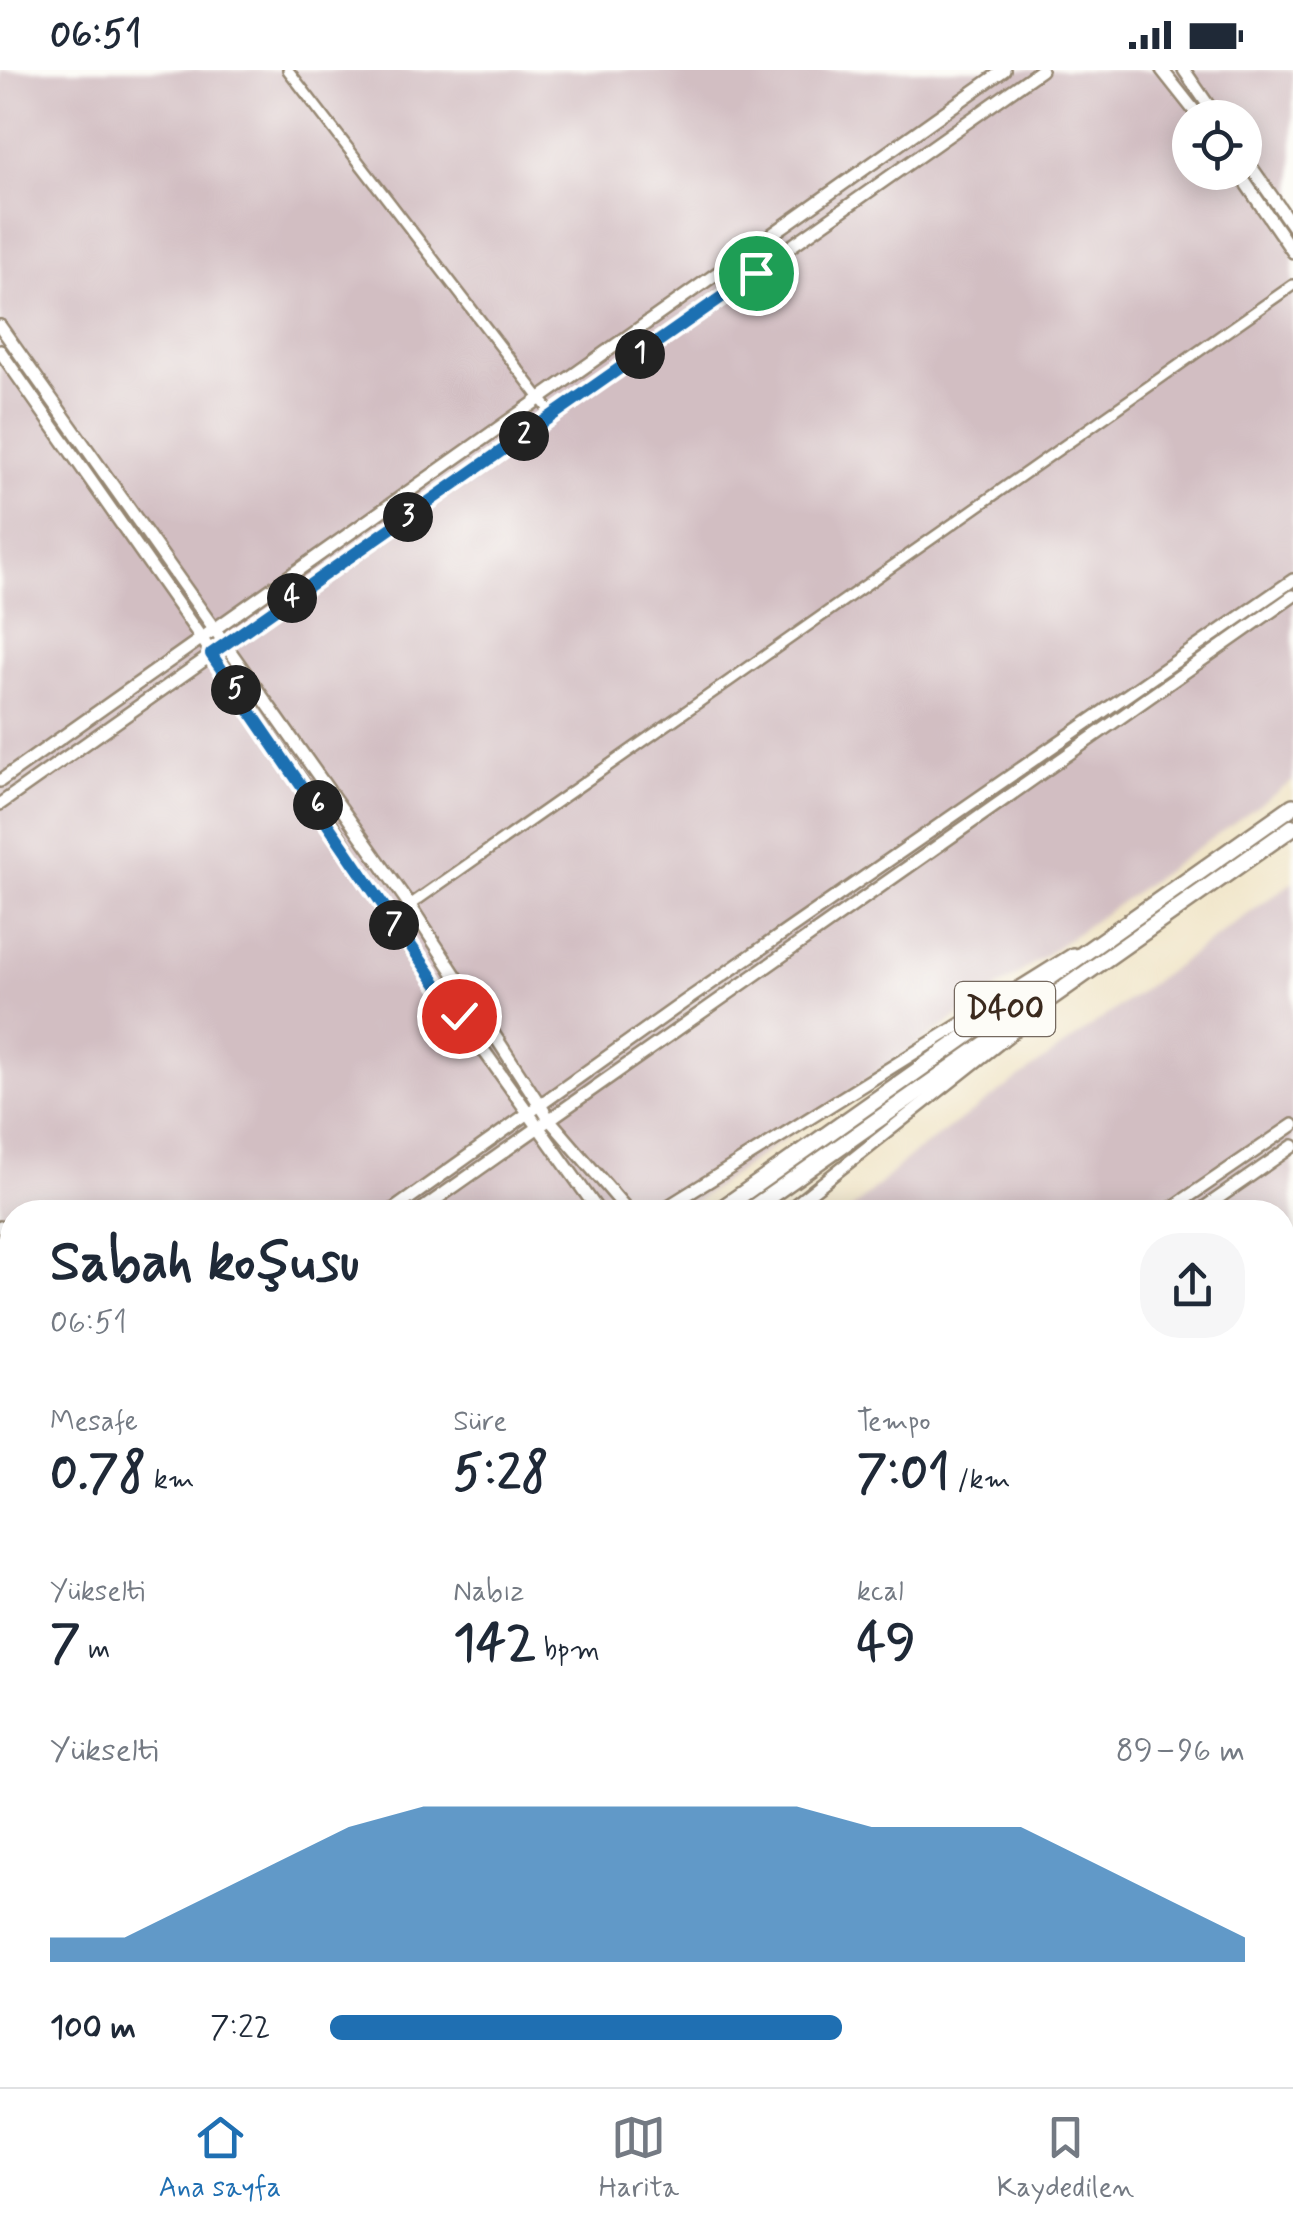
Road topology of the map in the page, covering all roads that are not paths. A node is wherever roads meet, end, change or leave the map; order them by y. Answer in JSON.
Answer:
{"nodes":[{"id":1,"x":288,"y":70,"type":"edge"},
{"id":2,"x":1004,"y":70,"type":"edge"},
{"id":3,"x":1041,"y":70,"type":"edge"},
{"id":4,"x":1162,"y":70,"type":"edge"},
{"id":5,"x":1184,"y":70,"type":"edge"},
{"id":6,"x":1186,"y":100,"type":"edge"},
{"id":7,"x":1205,"y":100,"type":"edge"},
{"id":8,"x":1262,"y":182,"type":"edge"},
{"id":9,"x":1250,"y":190,"type":"edge"},
{"id":10,"x":1293,"y":227,"type":"edge"},
{"id":11,"x":1293,"y":252,"type":"edge"},
{"id":12,"x":1293,"y":284,"type":"edge"},
{"id":13,"x":0,"y":326,"type":"edge"},
{"id":14,"x":0,"y":351,"type":"edge"},
{"id":15,"x":540,"y":398,"type":"junction"},
{"id":16,"x":553,"y":415,"type":"junction"},
{"id":17,"x":1293,"y":580,"type":"edge"},
{"id":18,"x":1293,"y":596,"type":"edge"},
{"id":19,"x":216,"y":628,"type":"junction"},
{"id":20,"x":202,"y":641,"type":"junction"},
{"id":21,"x":227,"y":643,"type":"junction"},
{"id":22,"x":211,"y":654,"type":"junction"},
{"id":23,"x":0,"y":781,"type":"edge"},
{"id":24,"x":0,"y":804,"type":"edge"},
{"id":25,"x":1293,"y":806,"type":"edge"},
{"id":26,"x":1293,"y":827,"type":"edge"},
{"id":27,"x":409,"y":904,"type":"junction"},
{"id":28,"x":390,"y":919,"type":"junction"},
{"id":29,"x":1112,"y":934,"type":"junction"},
{"id":30,"x":1044,"y":1003,"type":"junction"},
{"id":31,"x":540,"y":1104,"type":"junction"},
{"id":32,"x":528,"y":1114,"type":"junction"},
{"id":33,"x":550,"y":1118,"type":"junction"},
{"id":34,"x":1293,"y":1125,"type":"edge"},
{"id":35,"x":538,"y":1128,"type":"junction"},
{"id":36,"x":1293,"y":1146,"type":"edge"},
{"id":37,"x":688,"y":1193,"type":"junction"},
{"id":38,"x":407,"y":1200,"type":"edge"},
{"id":39,"x":435,"y":1200,"type":"edge"},
{"id":40,"x":590,"y":1200,"type":"edge"},
{"id":41,"x":618,"y":1200,"type":"edge"},
{"id":42,"x":677,"y":1200,"type":"edge"},
{"id":43,"x":685,"y":1200,"type":"edge"},
{"id":44,"x":734,"y":1200,"type":"edge"},
{"id":45,"x":764,"y":1200,"type":"edge"},
{"id":46,"x":801,"y":1200,"type":"edge"},
{"id":47,"x":1184,"y":1200,"type":"edge"},
{"id":48,"x":1215,"y":1200,"type":"edge"}],
"edges":[{"from":1,"to":15,"type":"street"},
{"from":2,"to":15,"type":"street"},
{"from":3,"to":16,"type":"street"},
{"from":4,"to":6,"type":"street"},
{"from":5,"to":7,"type":"street"},
{"from":8,"to":10,"type":"street"},
{"from":9,"to":11,"type":"street"},
{"from":12,"to":27,"type":"street"},
{"from":13,"to":19,"type":"street"},
{"from":14,"to":20,"type":"street"},
{"from":15,"to":16,"type":"street"},
{"from":15,"to":19,"type":"street"},
{"from":16,"to":21,"type":"street"},
{"from":17,"to":31,"type":"street"},
{"from":18,"to":33,"type":"street"},
{"from":19,"to":20,"type":"street"},
{"from":19,"to":21,"type":"street"},
{"from":20,"to":22,"type":"street"},
{"from":20,"to":23,"type":"street"},
{"from":21,"to":22,"type":"street"},
{"from":21,"to":27,"type":"street"},
{"from":22,"to":24,"type":"street"},
{"from":22,"to":28,"type":"street"},
{"from":25,"to":29,"type":"highway","number":"D400"},
{"from":26,"to":30,"type":"highway","number":"D400"},
{"from":27,"to":28,"type":"street"},
{"from":27,"to":31,"type":"street"},
{"from":28,"to":32,"type":"street"},
{"from":29,"to":37,"type":"street"},
{"from":29,"to":44,"type":"highway","number":"D400"},
{"from":30,"to":45,"type":"highway","number":"D400"},
{"from":30,"to":46,"type":"street"},
{"from":31,"to":32,"type":"street"},
{"from":31,"to":33,"type":"street"},
{"from":32,"to":35,"type":"street"},
{"from":32,"to":38,"type":"street"},
{"from":33,"to":35,"type":"street"},
{"from":33,"to":41,"type":"street"},
{"from":34,"to":47,"type":"street"},
{"from":35,"to":39,"type":"street"},
{"from":35,"to":40,"type":"street"},
{"from":36,"to":48,"type":"street"},
{"from":37,"to":42,"type":"street"},
{"from":37,"to":43,"type":"street"}]}
